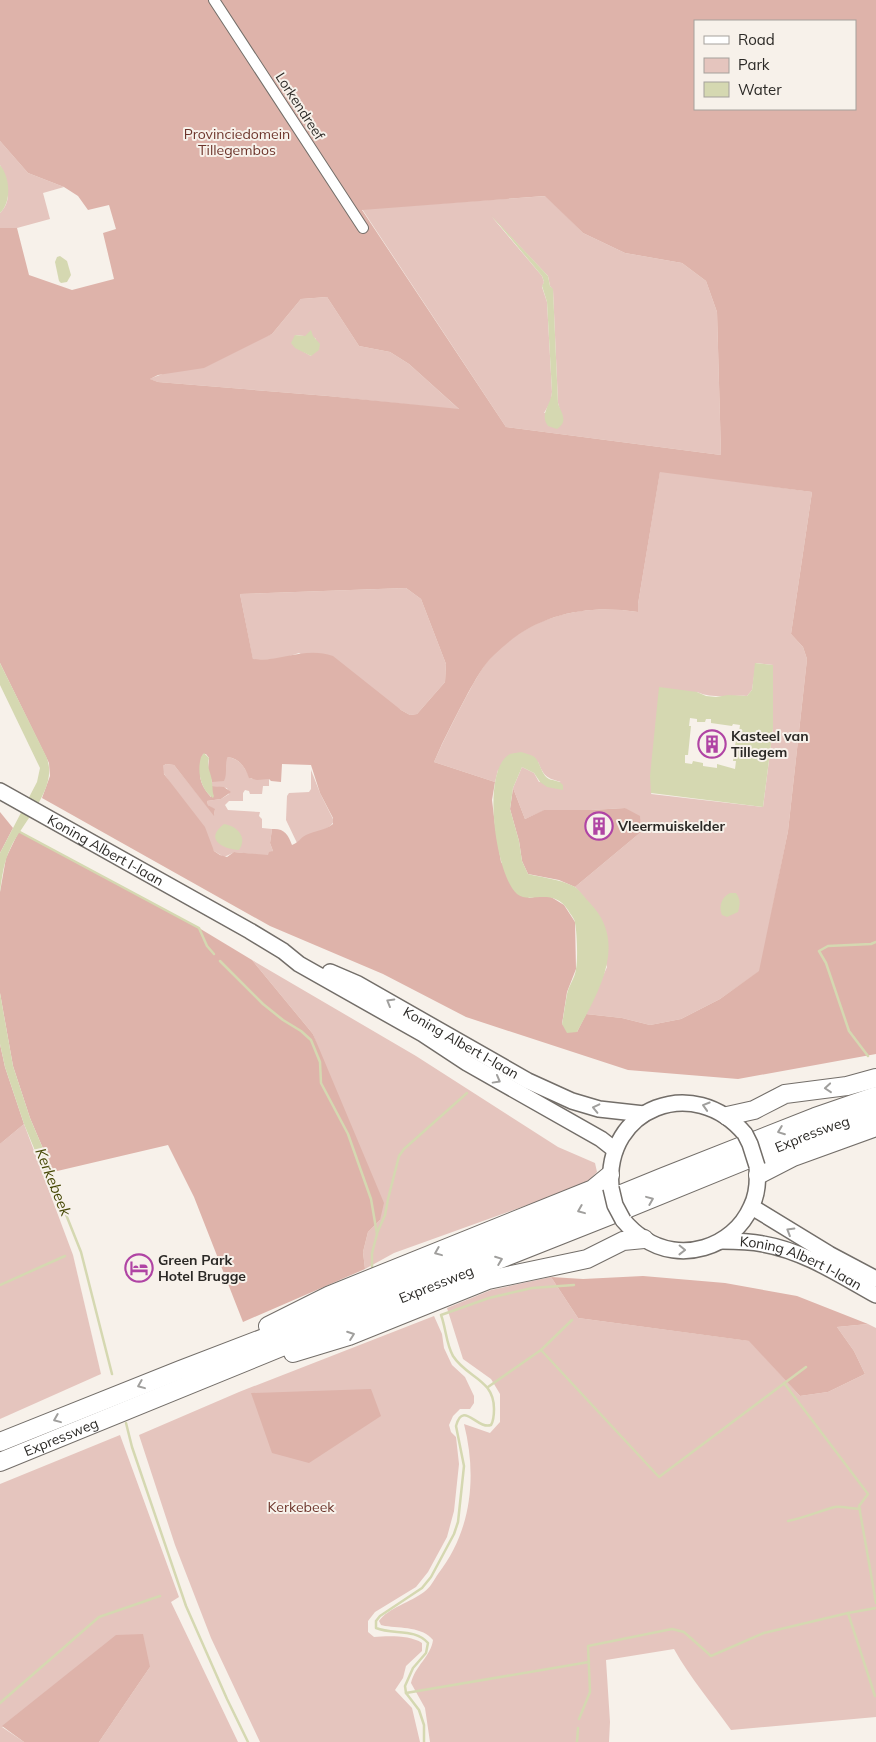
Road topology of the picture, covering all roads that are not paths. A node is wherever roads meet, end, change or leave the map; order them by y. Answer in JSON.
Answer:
{"nodes":[{"id":1,"x":214,"y":0,"type":"edge"},
{"id":2,"x":363,"y":228,"type":"dead end"},
{"id":3,"x":0,"y":791,"type":"edge"},
{"id":4,"x":283,"y":952,"type":"junction"},
{"id":5,"x":876,"y":1078,"type":"edge"},
{"id":6,"x":876,"y":1096,"type":"edge"},
{"id":7,"x":876,"y":1112,"type":"edge"},
{"id":8,"x":644,"y":1114,"type":"junction"},
{"id":9,"x":728,"y":1116,"type":"junction"},
{"id":10,"x":876,"y":1127,"type":"edge"},
{"id":11,"x":614,"y":1150,"type":"junction"},
{"id":12,"x":758,"y":1171,"type":"junction"},
{"id":13,"x":610,"y":1182,"type":"junction"},
{"id":14,"x":752,"y":1207,"type":"junction"},
{"id":15,"x":644,"y":1239,"type":"junction"},
{"id":16,"x":721,"y":1241,"type":"junction"},
{"id":17,"x":876,"y":1279,"type":"edge"},
{"id":18,"x":876,"y":1295,"type":"edge"},
{"id":19,"x":215,"y":1356,"type":"junction"},
{"id":20,"x":241,"y":1364,"type":"junction"},
{"id":21,"x":0,"y":1442,"type":"edge"},
{"id":22,"x":0,"y":1462,"type":"edge"}],
"edges":[{"from":1,"to":2,"type":"street","name":"Lorkendreef"},
{"from":3,"to":4,"type":"main road","name":"Koning Albert I-laan"},
{"from":8,"to":4,"type":"main road","name":"Koning Albert I-laan","one_way":true},
{"from":4,"to":11,"type":"main road","name":"Koning Albert I-laan","one_way":true},
{"from":5,"to":9,"type":"highway","one_way":true},
{"from":6,"to":19,"type":"highway","name":"Expressweg","one_way":true},
{"from":20,"to":7,"type":"highway","name":"Expressweg","one_way":true},
{"from":9,"to":8,"type":"main road","name":"Koning Albert I-laan","one_way":true},
{"from":8,"to":11,"type":"main road","name":"Koning Albert I-laan"},
{"from":9,"to":12,"type":"main road","name":"Koning Albert I-laan","bridge":true},
{"from":10,"to":12,"type":"highway"},
{"from":11,"to":13,"type":"main road","name":"Koning Albert I-laan"},
{"from":12,"to":14,"type":"main road","name":"Koning Albert I-laan"},
{"from":13,"to":15,"type":"main road","name":"Koning Albert I-laan","bridge":true},
{"from":13,"to":19,"type":"highway","one_way":true},
{"from":14,"to":16,"type":"main road","name":"Koning Albert I-laan"},
{"from":17,"to":14,"type":"main road","name":"Koning Albert I-laan","one_way":true},
{"from":15,"to":16,"type":"main road","name":"Koning Albert I-laan","one_way":true},
{"from":20,"to":15,"type":"highway","one_way":true},
{"from":16,"to":18,"type":"main road","name":"Koning Albert I-laan"},
{"from":19,"to":21,"type":"highway","name":"Expressweg","one_way":true},
{"from":20,"to":22,"type":"highway","name":"Expressweg"}]}
